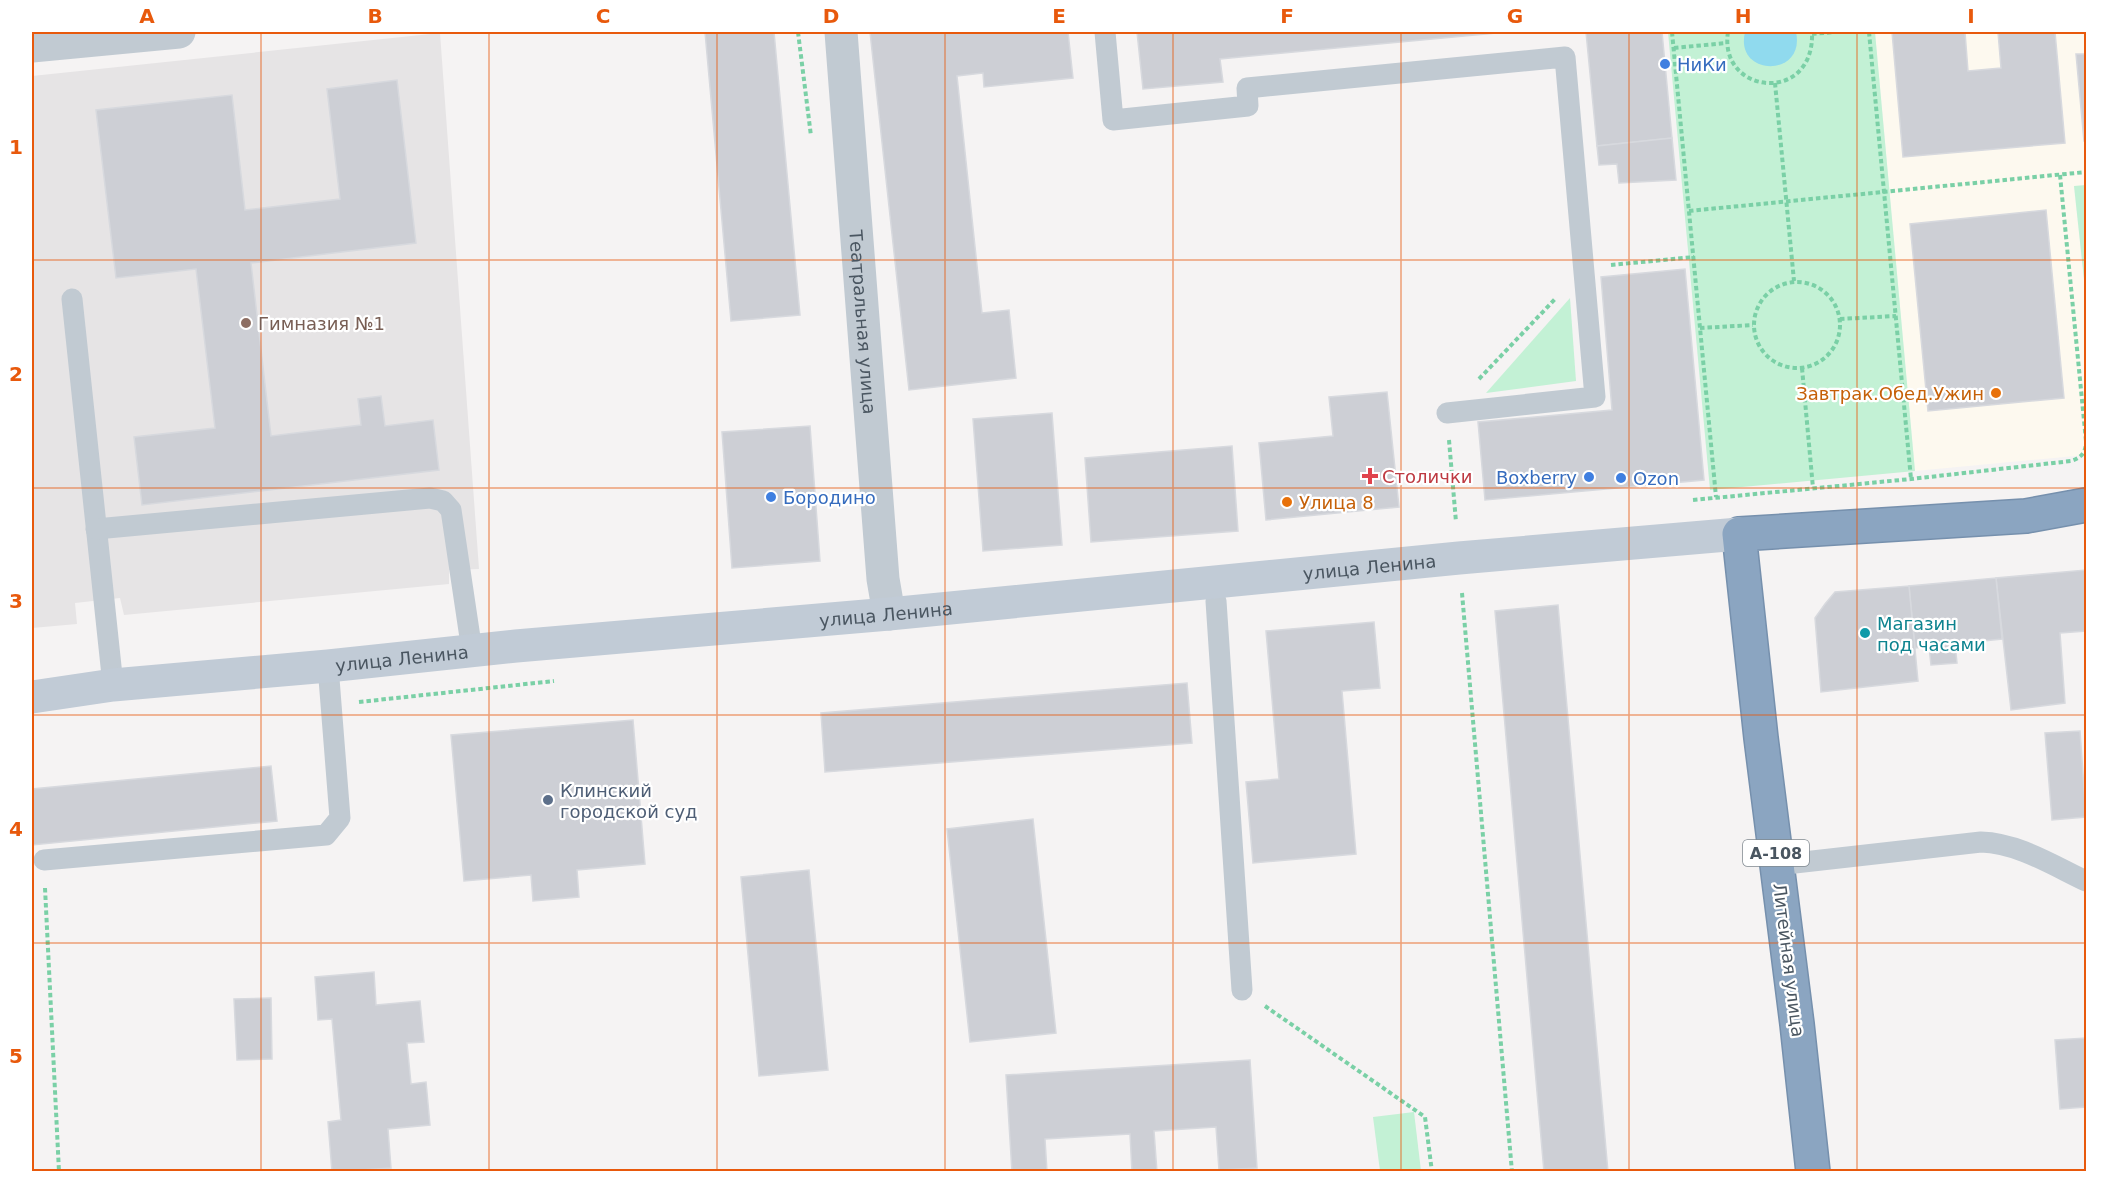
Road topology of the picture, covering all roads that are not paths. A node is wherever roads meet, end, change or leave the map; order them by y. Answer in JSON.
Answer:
{"nodes":[{"id":1,"x":179,"y":32,"type":"edge"},
{"id":2,"x":841,"y":32,"type":"edge"},
{"id":3,"x":1105,"y":32,"type":"edge"},
{"id":4,"x":32,"y":46,"type":"edge"},
{"id":5,"x":72,"y":299,"type":"dead end"},
{"id":6,"x":1447,"y":413,"type":"road end"},
{"id":7,"x":2086,"y":505,"type":"edge"},
{"id":8,"x":2086,"y":515,"type":"edge"},
{"id":9,"x":2026,"y":516,"type":"junction"},
{"id":10,"x":96,"y":529,"type":"junction"},
{"id":11,"x":1739,"y":534,"type":"junction"},
{"id":12,"x":1216,"y":601,"type":"dead end"},
{"id":13,"x":889,"y":614,"type":"junction"},
{"id":14,"x":472,"y":651,"type":"junction"},
{"id":15,"x":328,"y":666,"type":"junction"},
{"id":16,"x":112,"y":685,"type":"junction"},
{"id":17,"x":32,"y":697,"type":"edge"},
{"id":18,"x":44,"y":860,"type":"road end"},
{"id":19,"x":1777,"y":865,"type":"junction"},
{"id":20,"x":2086,"y":881,"type":"edge"},
{"id":21,"x":1242,"y":990,"type":"road end"},
{"id":22,"x":1813,"y":1172,"type":"edge"}],
"edges":[{"from":1,"to":4,"type":"street"},
{"from":2,"to":13,"type":"street","name":"Театральная улица"},
{"from":3,"to":6,"type":"lane"},
{"from":5,"to":10,"type":"lane"},
{"from":7,"to":9,"type":"highway"},
{"from":8,"to":9,"type":"street"},
{"from":9,"to":11,"type":"highway"},
{"from":10,"to":14,"type":"lane"},
{"from":10,"to":16,"type":"lane"},
{"from":11,"to":13,"type":"street","name":"улица Ленина"},
{"from":11,"to":19,"type":"highway","name":"Литейная улица","number":"А-108"},
{"from":12,"to":21,"type":"lane"},
{"from":13,"to":14,"type":"street","name":"улица Ленина"},
{"from":14,"to":15,"type":"street","name":"улица Ленина"},
{"from":15,"to":16,"type":"street","name":"улица Ленина"},
{"from":15,"to":18,"type":"lane"},
{"from":16,"to":17,"type":"street","name":"улица Ленина"},
{"from":19,"to":20,"type":"lane"},
{"from":19,"to":22,"type":"highway","name":"Литейная улица","number":"А-108"}]}
